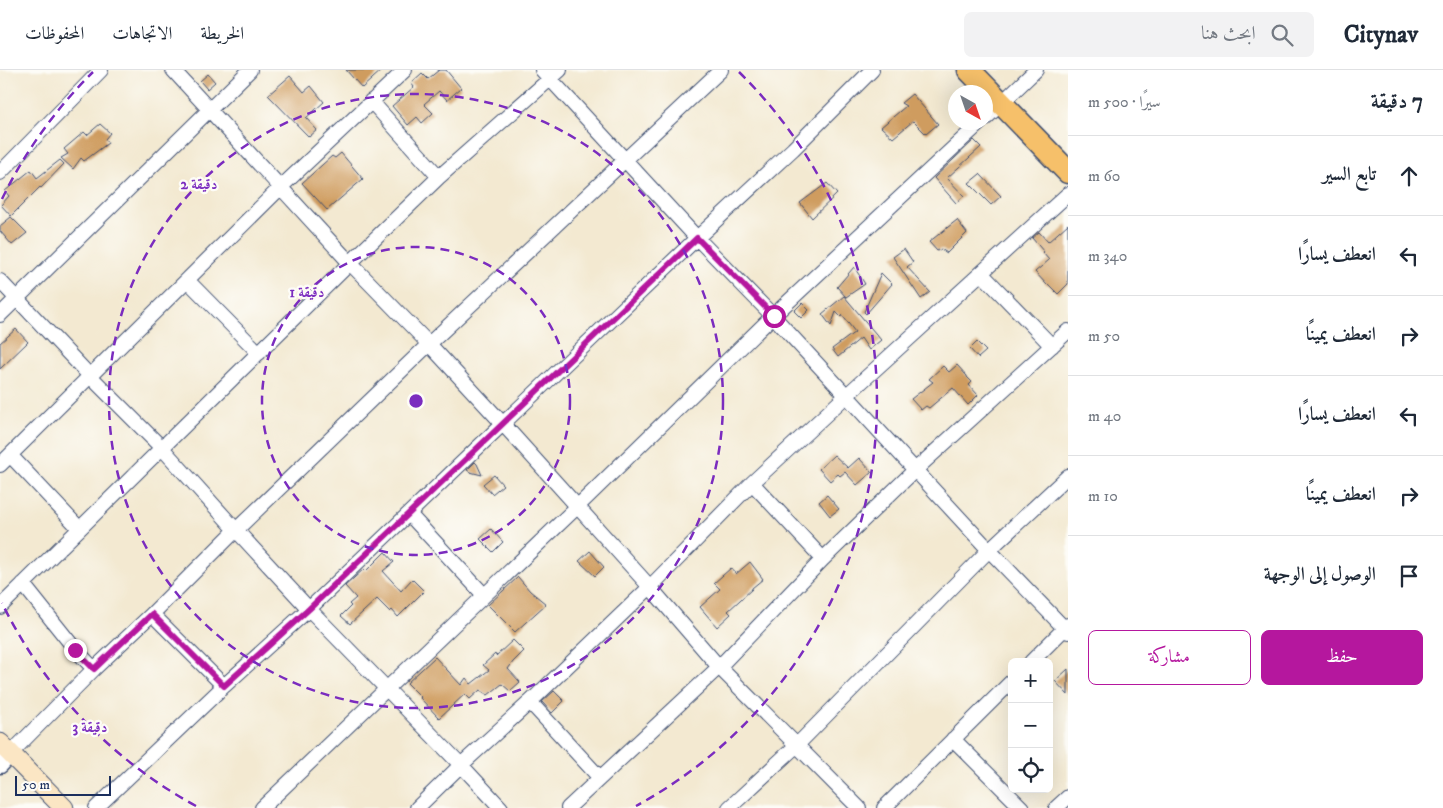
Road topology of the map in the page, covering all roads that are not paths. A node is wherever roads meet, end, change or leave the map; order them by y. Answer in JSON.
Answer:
{"nodes":[{"id":1,"x":102,"y":70,"type":"edge"},
{"id":2,"x":173,"y":70,"type":"edge"},
{"id":3,"x":250,"y":70,"type":"edge"},
{"id":4,"x":405,"y":70,"type":"edge"},
{"id":5,"x":721,"y":70,"type":"edge"},
{"id":6,"x":872,"y":70,"type":"edge"},
{"id":7,"x":969,"y":70,"type":"edge"},
{"id":8,"x":1036,"y":70,"type":"edge"},
{"id":9,"x":550,"y":73,"type":"edge"},
{"id":10,"x":978,"y":85,"type":"edge"},
{"id":11,"x":371,"y":101,"type":"junction"},
{"id":12,"x":209,"y":110,"type":"junction"},
{"id":13,"x":993,"y":111,"type":"edge"},
{"id":14,"x":972,"y":130,"type":"edge"},
{"id":15,"x":625,"y":160,"type":"junction"},
{"id":16,"x":1068,"y":172,"type":"edge"},
{"id":17,"x":0,"y":173,"type":"edge"},
{"id":18,"x":440,"y":177,"type":"junction"},
{"id":19,"x":281,"y":187,"type":"junction"},
{"id":20,"x":1068,"y":194,"type":"edge"},
{"id":21,"x":697,"y":238,"type":"junction"},
{"id":22,"x":350,"y":263,"type":"junction"},
{"id":23,"x":981,"y":274,"type":"junction"},
{"id":24,"x":187,"y":280,"type":"junction"},
{"id":25,"x":0,"y":281,"type":"edge"},
{"id":26,"x":18,"y":298,"type":"junction"},
{"id":27,"x":0,"y":315,"type":"edge"},
{"id":28,"x":774,"y":316,"type":"junction"},
{"id":29,"x":1068,"y":331,"type":"edge"},
{"id":30,"x":429,"y":344,"type":"junction"},
{"id":31,"x":1052,"y":346,"type":"junction"},
{"id":32,"x":259,"y":353,"type":"junction"},
{"id":33,"x":90,"y":376,"type":"junction"},
{"id":34,"x":847,"y":395,"type":"junction"},
{"id":35,"x":503,"y":424,"type":"junction"},
{"id":36,"x":162,"y":448,"type":"junction"},
{"id":37,"x":10,"y":455,"type":"junction"},
{"id":38,"x":0,"y":465,"type":"edge"},
{"id":39,"x":915,"y":470,"type":"junction"},
{"id":40,"x":1068,"y":476,"type":"edge"},
{"id":41,"x":752,"y":483,"type":"junction"},
{"id":42,"x":578,"y":506,"type":"junction"},
{"id":43,"x":408,"y":514,"type":"junction"},
{"id":44,"x":79,"y":528,"type":"junction"},
{"id":45,"x":236,"y":530,"type":"junction"},
{"id":46,"x":989,"y":550,"type":"junction"},
{"id":47,"x":822,"y":559,"type":"junction"},
{"id":48,"x":23,"y":584,"type":"junction"},
{"id":49,"x":650,"y":587,"type":"junction"},
{"id":50,"x":484,"y":595,"type":"junction"},
{"id":51,"x":0,"y":607,"type":"edge"},
{"id":52,"x":309,"y":609,"type":"junction"},
{"id":53,"x":152,"y":614,"type":"junction"},
{"id":54,"x":1067,"y":629,"type":"edge"},
{"id":55,"x":1035,"y":658,"type":"edge"},
{"id":56,"x":719,"y":667,"type":"junction"},
{"id":57,"x":94,"y":669,"type":"junction"},
{"id":58,"x":1008,"y":684,"type":"edge"},
{"id":59,"x":224,"y":686,"type":"junction"},
{"id":60,"x":387,"y":688,"type":"junction"},
{"id":61,"x":530,"y":702,"type":"junction"},
{"id":62,"x":953,"y":739,"type":"junction"},
{"id":63,"x":797,"y":745,"type":"junction"},
{"id":64,"x":3,"y":754,"type":"edge"},
{"id":65,"x":461,"y":765,"type":"junction"},
{"id":66,"x":600,"y":778,"type":"junction"},
{"id":67,"x":1068,"y":797,"type":"edge"},
{"id":68,"x":64,"y":808,"type":"edge"},
{"id":69,"x":96,"y":808,"type":"edge"},
{"id":70,"x":262,"y":808,"type":"edge"},
{"id":71,"x":417,"y":808,"type":"edge"},
{"id":72,"x":502,"y":808,"type":"edge"},
{"id":73,"x":568,"y":808,"type":"edge"},
{"id":74,"x":729,"y":808,"type":"edge"},
{"id":75,"x":858,"y":808,"type":"edge"},
{"id":76,"x":884,"y":808,"type":"edge"},
{"id":77,"x":1022,"y":808,"type":"edge"},
{"id":78,"x":1056,"y":808,"type":"edge"}],
"edges":[{"from":1,"to":17,"type":"street"},
{"from":2,"to":12,"type":"street"},
{"from":3,"to":12,"type":"street"},
{"from":4,"to":11,"type":"street"},
{"from":5,"to":15,"type":"street"},
{"from":6,"to":21,"type":"street"},
{"from":7,"to":10,"type":"highway"},
{"from":8,"to":13,"type":"street"},
{"from":9,"to":15,"type":"street"},
{"from":9,"to":18,"type":"street"},
{"from":11,"to":18,"type":"street"},
{"from":11,"to":19,"type":"street"},
{"from":12,"to":19,"type":"street"},
{"from":12,"to":26,"type":"street"},
{"from":13,"to":16,"type":"highway"},
{"from":14,"to":28,"type":"street"},
{"from":15,"to":21,"type":"street"},
{"from":15,"to":30,"type":"street"},
{"from":18,"to":22,"type":"street"},
{"from":19,"to":22,"type":"street"},
{"from":19,"to":24,"type":"street"},
{"from":20,"to":23,"type":"street"},
{"from":21,"to":28,"type":"street"},
{"from":21,"to":35,"type":"street"},
{"from":22,"to":30,"type":"street"},
{"from":22,"to":32,"type":"street"},
{"from":23,"to":31,"type":"street"},
{"from":23,"to":34,"type":"street"},
{"from":24,"to":32,"type":"street"},
{"from":24,"to":33,"type":"street"},
{"from":25,"to":26,"type":"street"},
{"from":26,"to":27,"type":"street"},
{"from":26,"to":33,"type":"street"},
{"from":28,"to":34,"type":"street"},
{"from":28,"to":42,"type":"street"},
{"from":29,"to":31,"type":"street"},
{"from":30,"to":35,"type":"street"},
{"from":30,"to":45,"type":"street"},
{"from":31,"to":39,"type":"street"},
{"from":32,"to":36,"type":"street"},
{"from":33,"to":36,"type":"street"},
{"from":33,"to":37,"type":"street"},
{"from":34,"to":39,"type":"street"},
{"from":34,"to":41,"type":"street"},
{"from":35,"to":42,"type":"street"},
{"from":35,"to":43,"type":"street"},
{"from":36,"to":44,"type":"street"},
{"from":36,"to":45,"type":"street"},
{"from":37,"to":38,"type":"street"},
{"from":37,"to":44,"type":"street"},
{"from":39,"to":46,"type":"street"},
{"from":39,"to":47,"type":"street"},
{"from":40,"to":46,"type":"street"},
{"from":41,"to":47,"type":"street"},
{"from":41,"to":49,"type":"street"},
{"from":42,"to":49,"type":"street"},
{"from":42,"to":50,"type":"street"},
{"from":43,"to":50,"type":"street"},
{"from":43,"to":52,"type":"street"},
{"from":44,"to":48,"type":"street"},
{"from":45,"to":52,"type":"street"},
{"from":45,"to":53,"type":"street"},
{"from":46,"to":54,"type":"street"},
{"from":46,"to":63,"type":"street"},
{"from":47,"to":56,"type":"street"},
{"from":48,"to":51,"type":"street"},
{"from":48,"to":57,"type":"street"},
{"from":49,"to":56,"type":"street"},
{"from":49,"to":61,"type":"street"},
{"from":50,"to":60,"type":"street"},
{"from":52,"to":59,"type":"street"},
{"from":52,"to":60,"type":"street"},
{"from":53,"to":57,"type":"street"},
{"from":53,"to":59,"type":"street"},
{"from":54,"to":55,"type":"street"},
{"from":56,"to":63,"type":"street"},
{"from":56,"to":66,"type":"street"},
{"from":57,"to":64,"type":"street"},
{"from":58,"to":62,"type":"street"},
{"from":59,"to":69,"type":"street"},
{"from":60,"to":65,"type":"street"},
{"from":60,"to":70,"type":"street"},
{"from":61,"to":65,"type":"street"},
{"from":61,"to":66,"type":"street"},
{"from":62,"to":76,"type":"street"},
{"from":62,"to":77,"type":"street"},
{"from":63,"to":74,"type":"street"},
{"from":63,"to":75,"type":"street"},
{"from":64,"to":68,"type":"main road"},
{"from":65,"to":71,"type":"street"},
{"from":65,"to":72,"type":"street"},
{"from":66,"to":73,"type":"street"},
{"from":67,"to":78,"type":"street"}]}
